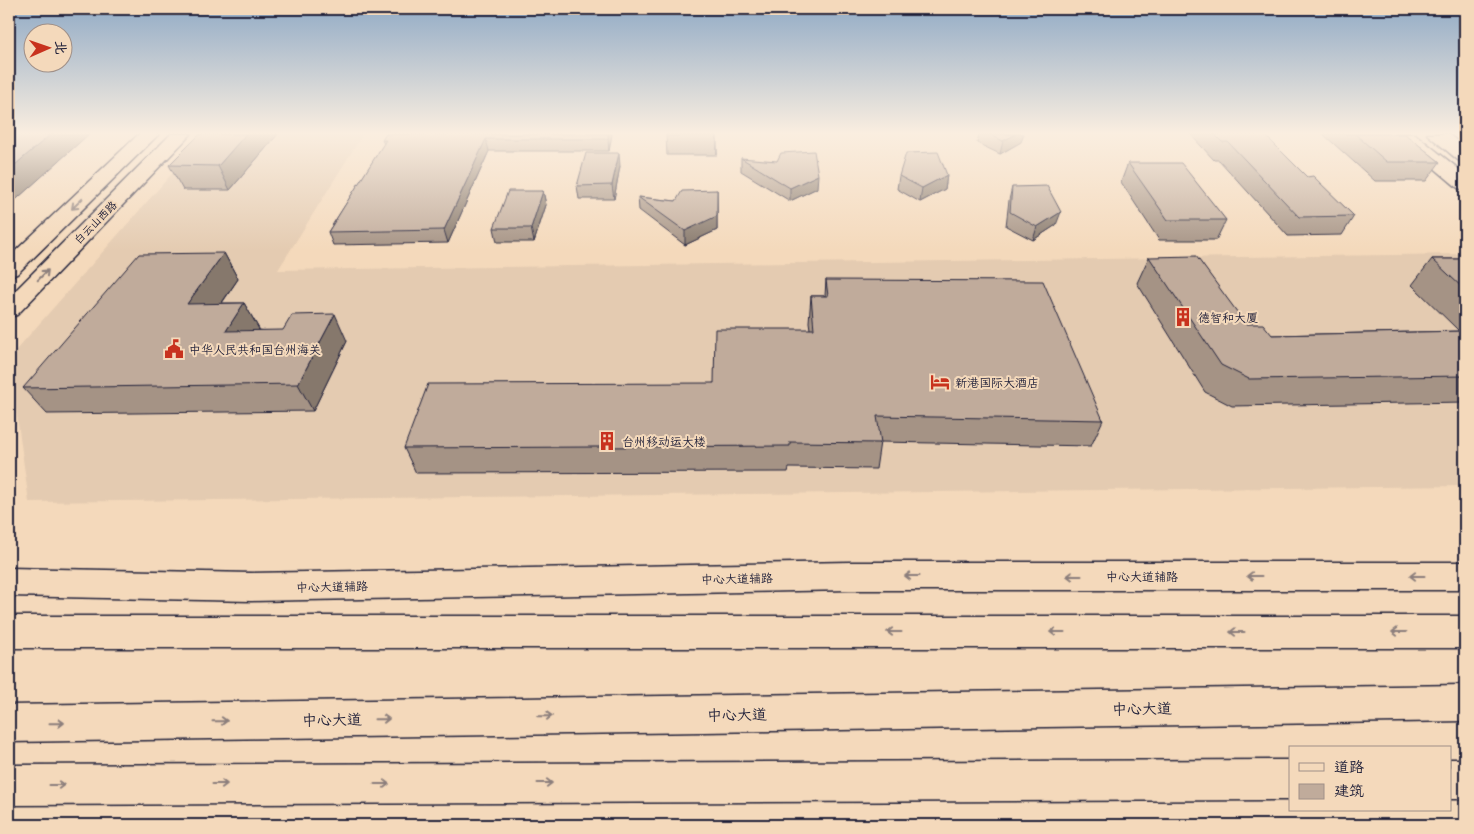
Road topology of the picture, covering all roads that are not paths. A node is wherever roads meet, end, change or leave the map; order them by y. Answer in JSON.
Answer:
{"nodes":[{"id":1,"x":109,"y":173,"type":"edge"},
{"id":2,"x":144,"y":173,"type":"edge"},
{"id":3,"x":1451,"y":173,"type":"edge"},
{"id":4,"x":1465,"y":184,"type":"edge"},
{"id":5,"x":9,"y":269,"type":"edge"},
{"id":6,"x":9,"y":310,"type":"edge"},
{"id":7,"x":1465,"y":576,"type":"edge"},
{"id":8,"x":9,"y":582,"type":"edge"},
{"id":9,"x":17,"y":628,"type":"edge"},
{"id":10,"x":1465,"y":632,"type":"edge"},
{"id":11,"x":1465,"y":703,"type":"edge"},
{"id":12,"x":9,"y":724,"type":"edge"},
{"id":13,"x":1452,"y":779,"type":"edge"},
{"id":14,"x":1465,"y":779,"type":"edge"},
{"id":15,"x":1289,"y":780,"type":"edge"},
{"id":16,"x":9,"y":785,"type":"edge"}],
"edges":[{"from":1,"to":5,"type":"main road","name":"白云山西路","one_way":true},
{"from":6,"to":2,"type":"main road","name":"白云山西路","one_way":true},
{"from":3,"to":4,"type":"main road"},
{"from":7,"to":8,"type":"main road","name":"中心大道辅路","one_way":true},
{"from":10,"to":9,"type":"main road","one_way":true},
{"from":12,"to":11,"type":"main road","name":"中心大道","one_way":true},
{"from":13,"to":14,"type":"main road"},
{"from":16,"to":15,"type":"main road","one_way":true}]}
